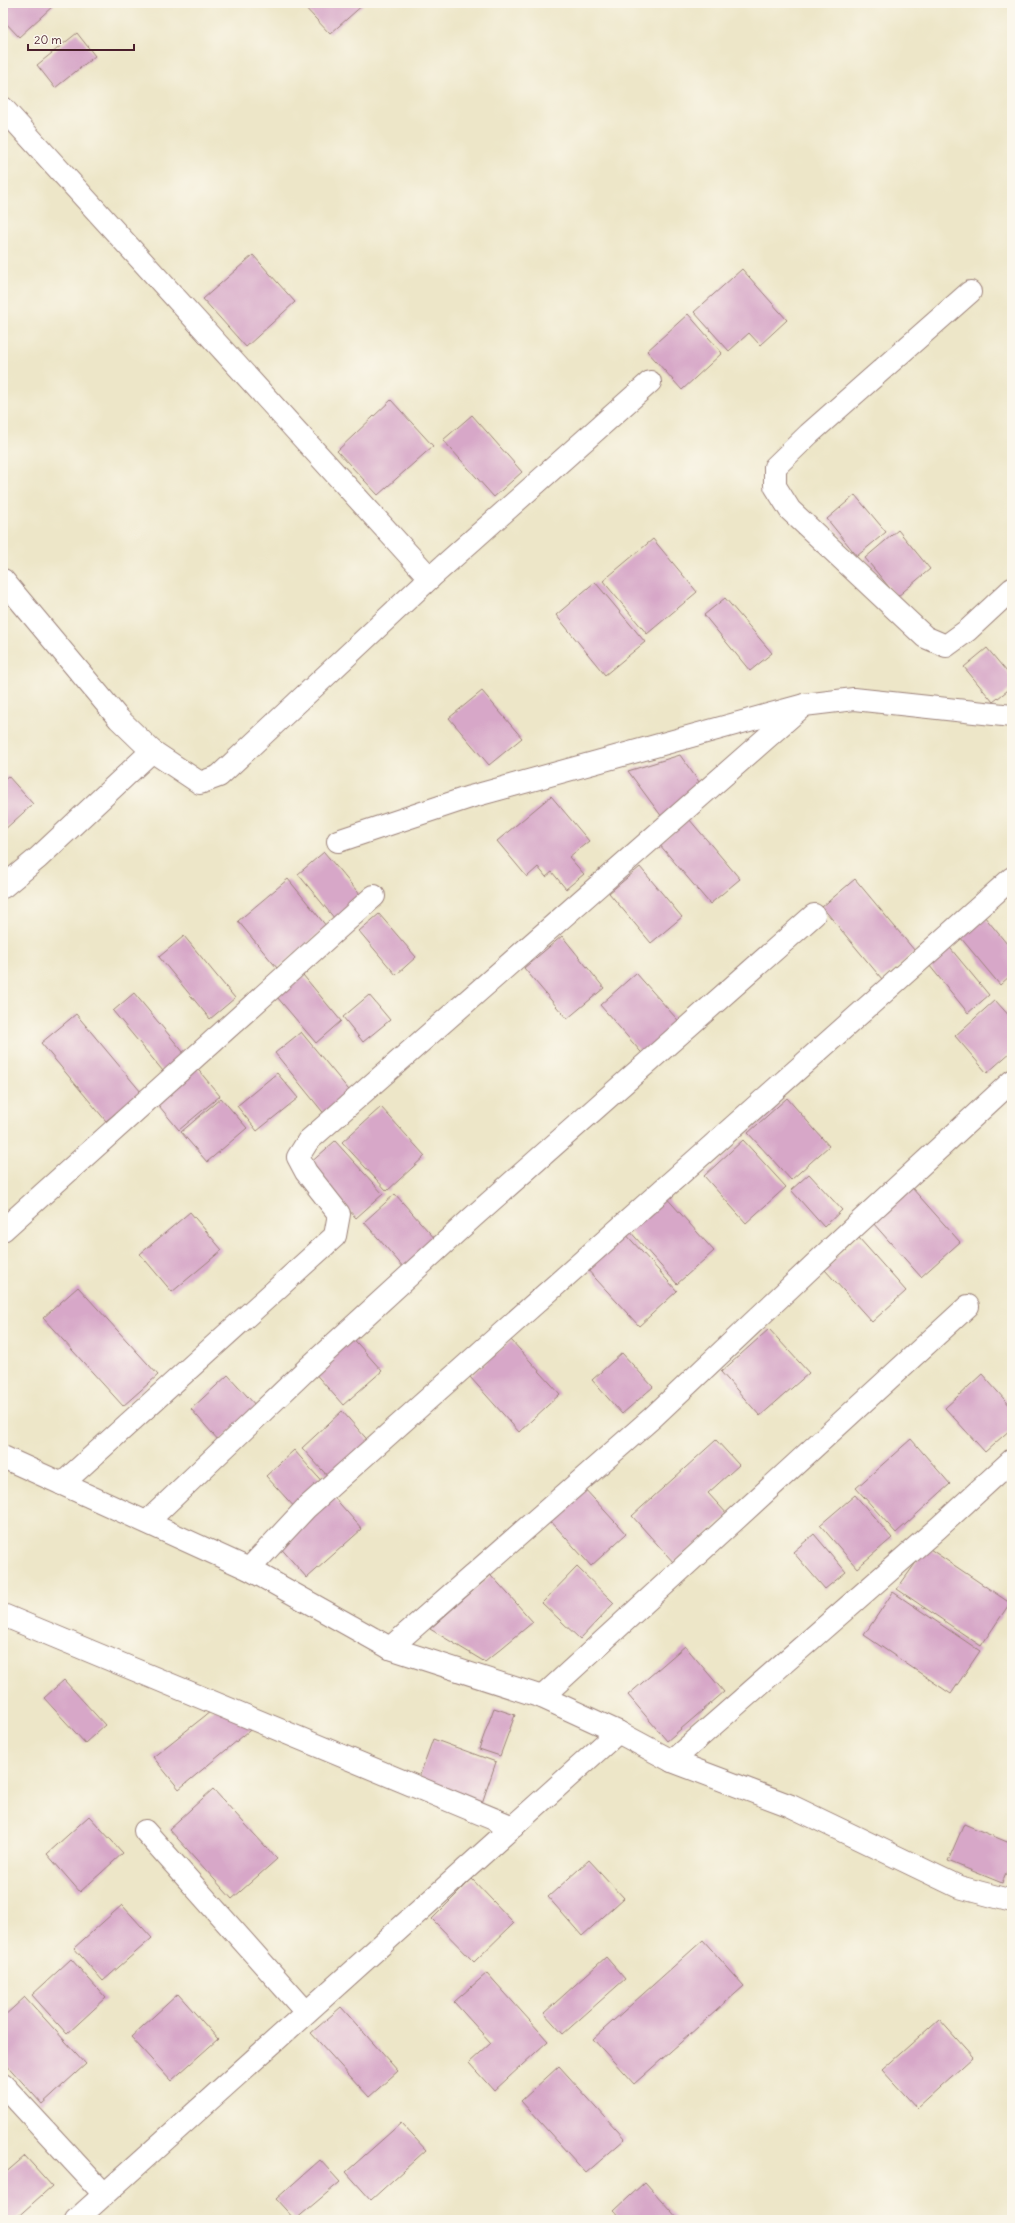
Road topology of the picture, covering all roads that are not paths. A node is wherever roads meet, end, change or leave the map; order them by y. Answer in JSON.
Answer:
{"nodes":[{"id":1,"x":3,"y":108,"type":"edge"},
{"id":2,"x":970,"y":292,"type":"dead end"},
{"id":3,"x":650,"y":382,"type":"dead end"},
{"id":4,"x":430,"y":578,"type":"junction"},
{"id":5,"x":3,"y":580,"type":"edge"},
{"id":6,"x":1012,"y":589,"type":"edge"},
{"id":7,"x":804,"y":705,"type":"junction"},
{"id":8,"x":1012,"y":716,"type":"edge"},
{"id":9,"x":152,"y":751,"type":"junction"},
{"id":10,"x":338,"y":841,"type":"dead end"},
{"id":11,"x":1012,"y":878,"type":"edge"},
{"id":12,"x":3,"y":887,"type":"edge"},
{"id":13,"x":374,"y":896,"type":"dead end"},
{"id":14,"x":814,"y":915,"type":"dead end"},
{"id":15,"x":1012,"y":1081,"type":"edge"},
{"id":16,"x":3,"y":1230,"type":"edge"},
{"id":17,"x":968,"y":1306,"type":"dead end"},
{"id":18,"x":3,"y":1457,"type":"edge"},
{"id":19,"x":1012,"y":1460,"type":"edge"},
{"id":20,"x":62,"y":1484,"type":"junction"},
{"id":21,"x":147,"y":1522,"type":"junction"},
{"id":22,"x":250,"y":1569,"type":"junction"},
{"id":23,"x":3,"y":1615,"type":"edge"},
{"id":24,"x":390,"y":1648,"type":"junction"},
{"id":25,"x":542,"y":1697,"type":"junction"},
{"id":26,"x":618,"y":1732,"type":"junction"},
{"id":27,"x":672,"y":1761,"type":"junction"},
{"id":28,"x":513,"y":1827,"type":"junction"},
{"id":29,"x":146,"y":1831,"type":"dead end"},
{"id":30,"x":1012,"y":1901,"type":"edge"},
{"id":31,"x":306,"y":2012,"type":"junction"},
{"id":32,"x":3,"y":2085,"type":"edge"},
{"id":33,"x":104,"y":2194,"type":"junction"},
{"id":34,"x":76,"y":2220,"type":"edge"}],
"edges":[{"from":1,"to":4,"type":"street"},
{"from":2,"to":6,"type":"street"},
{"from":3,"to":4,"type":"street"},
{"from":4,"to":9,"type":"street"},
{"from":5,"to":9,"type":"street"},
{"from":7,"to":8,"type":"street"},
{"from":7,"to":10,"type":"street"},
{"from":7,"to":20,"type":"street"},
{"from":9,"to":12,"type":"street"},
{"from":11,"to":22,"type":"street"},
{"from":13,"to":16,"type":"street"},
{"from":14,"to":21,"type":"street"},
{"from":15,"to":24,"type":"street"},
{"from":17,"to":25,"type":"street"},
{"from":18,"to":20,"type":"street"},
{"from":19,"to":27,"type":"street"},
{"from":20,"to":21,"type":"street"},
{"from":21,"to":22,"type":"street"},
{"from":22,"to":24,"type":"street"},
{"from":23,"to":28,"type":"street"},
{"from":24,"to":25,"type":"street"},
{"from":25,"to":26,"type":"street"},
{"from":26,"to":27,"type":"street"},
{"from":26,"to":28,"type":"street"},
{"from":27,"to":30,"type":"street"},
{"from":28,"to":31,"type":"street"},
{"from":29,"to":31,"type":"street"},
{"from":31,"to":33,"type":"street"},
{"from":32,"to":33,"type":"street"},
{"from":33,"to":34,"type":"street"}]}
